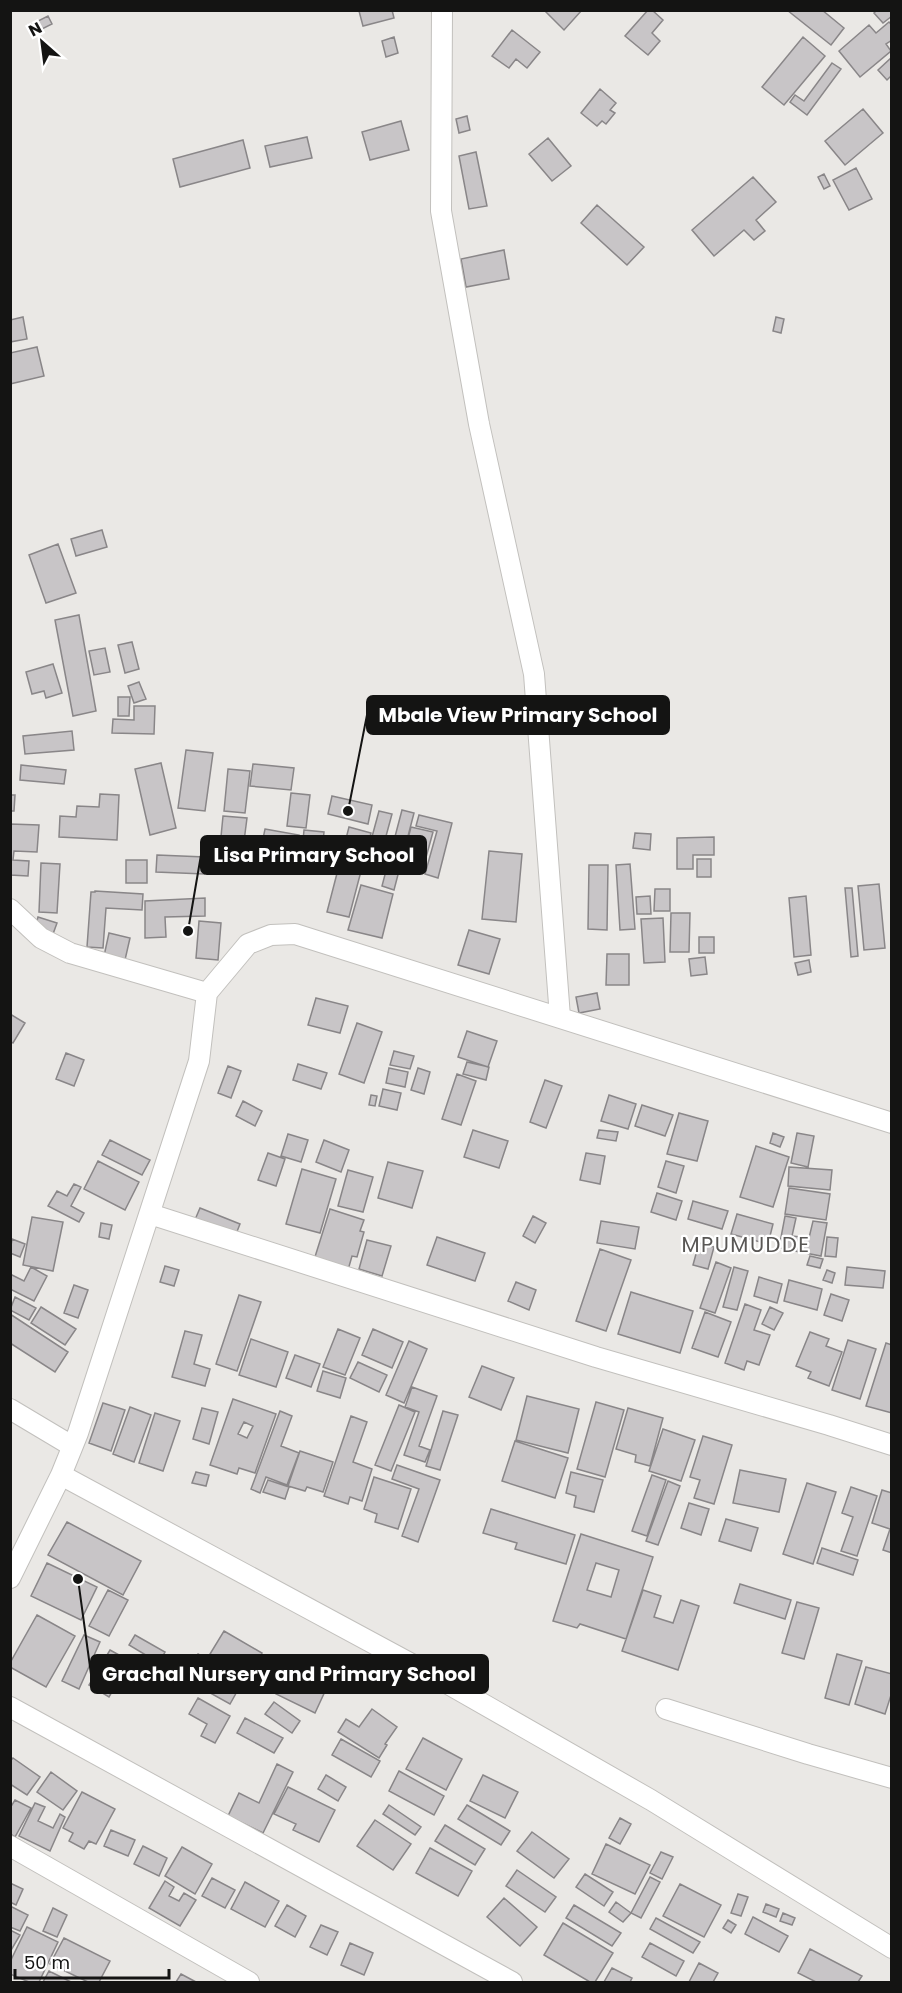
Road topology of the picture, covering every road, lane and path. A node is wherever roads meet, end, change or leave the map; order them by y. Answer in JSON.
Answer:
{"nodes":[{"id":1,"x":442,"y":10,"type":"edge"},
{"id":2,"x":10,"y":909,"type":"edge"},
{"id":3,"x":207,"y":993,"type":"junction"},
{"id":4,"x":561,"y":1017,"type":"junction"},
{"id":5,"x":891,"y":1123,"type":"edge"},
{"id":6,"x":150,"y":1214,"type":"junction"},
{"id":7,"x":10,"y":1409,"type":"edge"},
{"id":8,"x":891,"y":1445,"type":"edge"},
{"id":9,"x":72,"y":1446,"type":"junction"},
{"id":10,"x":61,"y":1475,"type":"junction"},
{"id":11,"x":10,"y":1578,"type":"edge"},
{"id":12,"x":10,"y":1707,"type":"edge"},
{"id":13,"x":666,"y":1709,"type":"dead end"},
{"id":14,"x":891,"y":1778,"type":"edge"},
{"id":15,"x":10,"y":1846,"type":"edge"},
{"id":16,"x":891,"y":1948,"type":"edge"},
{"id":17,"x":249,"y":1983,"type":"edge"},
{"id":18,"x":512,"y":1983,"type":"edge"}],
"edges":[{"from":1,"to":4,"type":"street"},
{"from":2,"to":3,"type":"street"},
{"from":3,"to":4,"type":"street"},
{"from":3,"to":6,"type":"street"},
{"from":4,"to":5,"type":"street"},
{"from":6,"to":8,"type":"street"},
{"from":6,"to":9,"type":"street"},
{"from":7,"to":9,"type":"street"},
{"from":9,"to":10,"type":"street"},
{"from":10,"to":11,"type":"street"},
{"from":10,"to":16,"type":"street"},
{"from":12,"to":18,"type":"street"},
{"from":13,"to":14,"type":"street"},
{"from":15,"to":17,"type":"street"}]}
